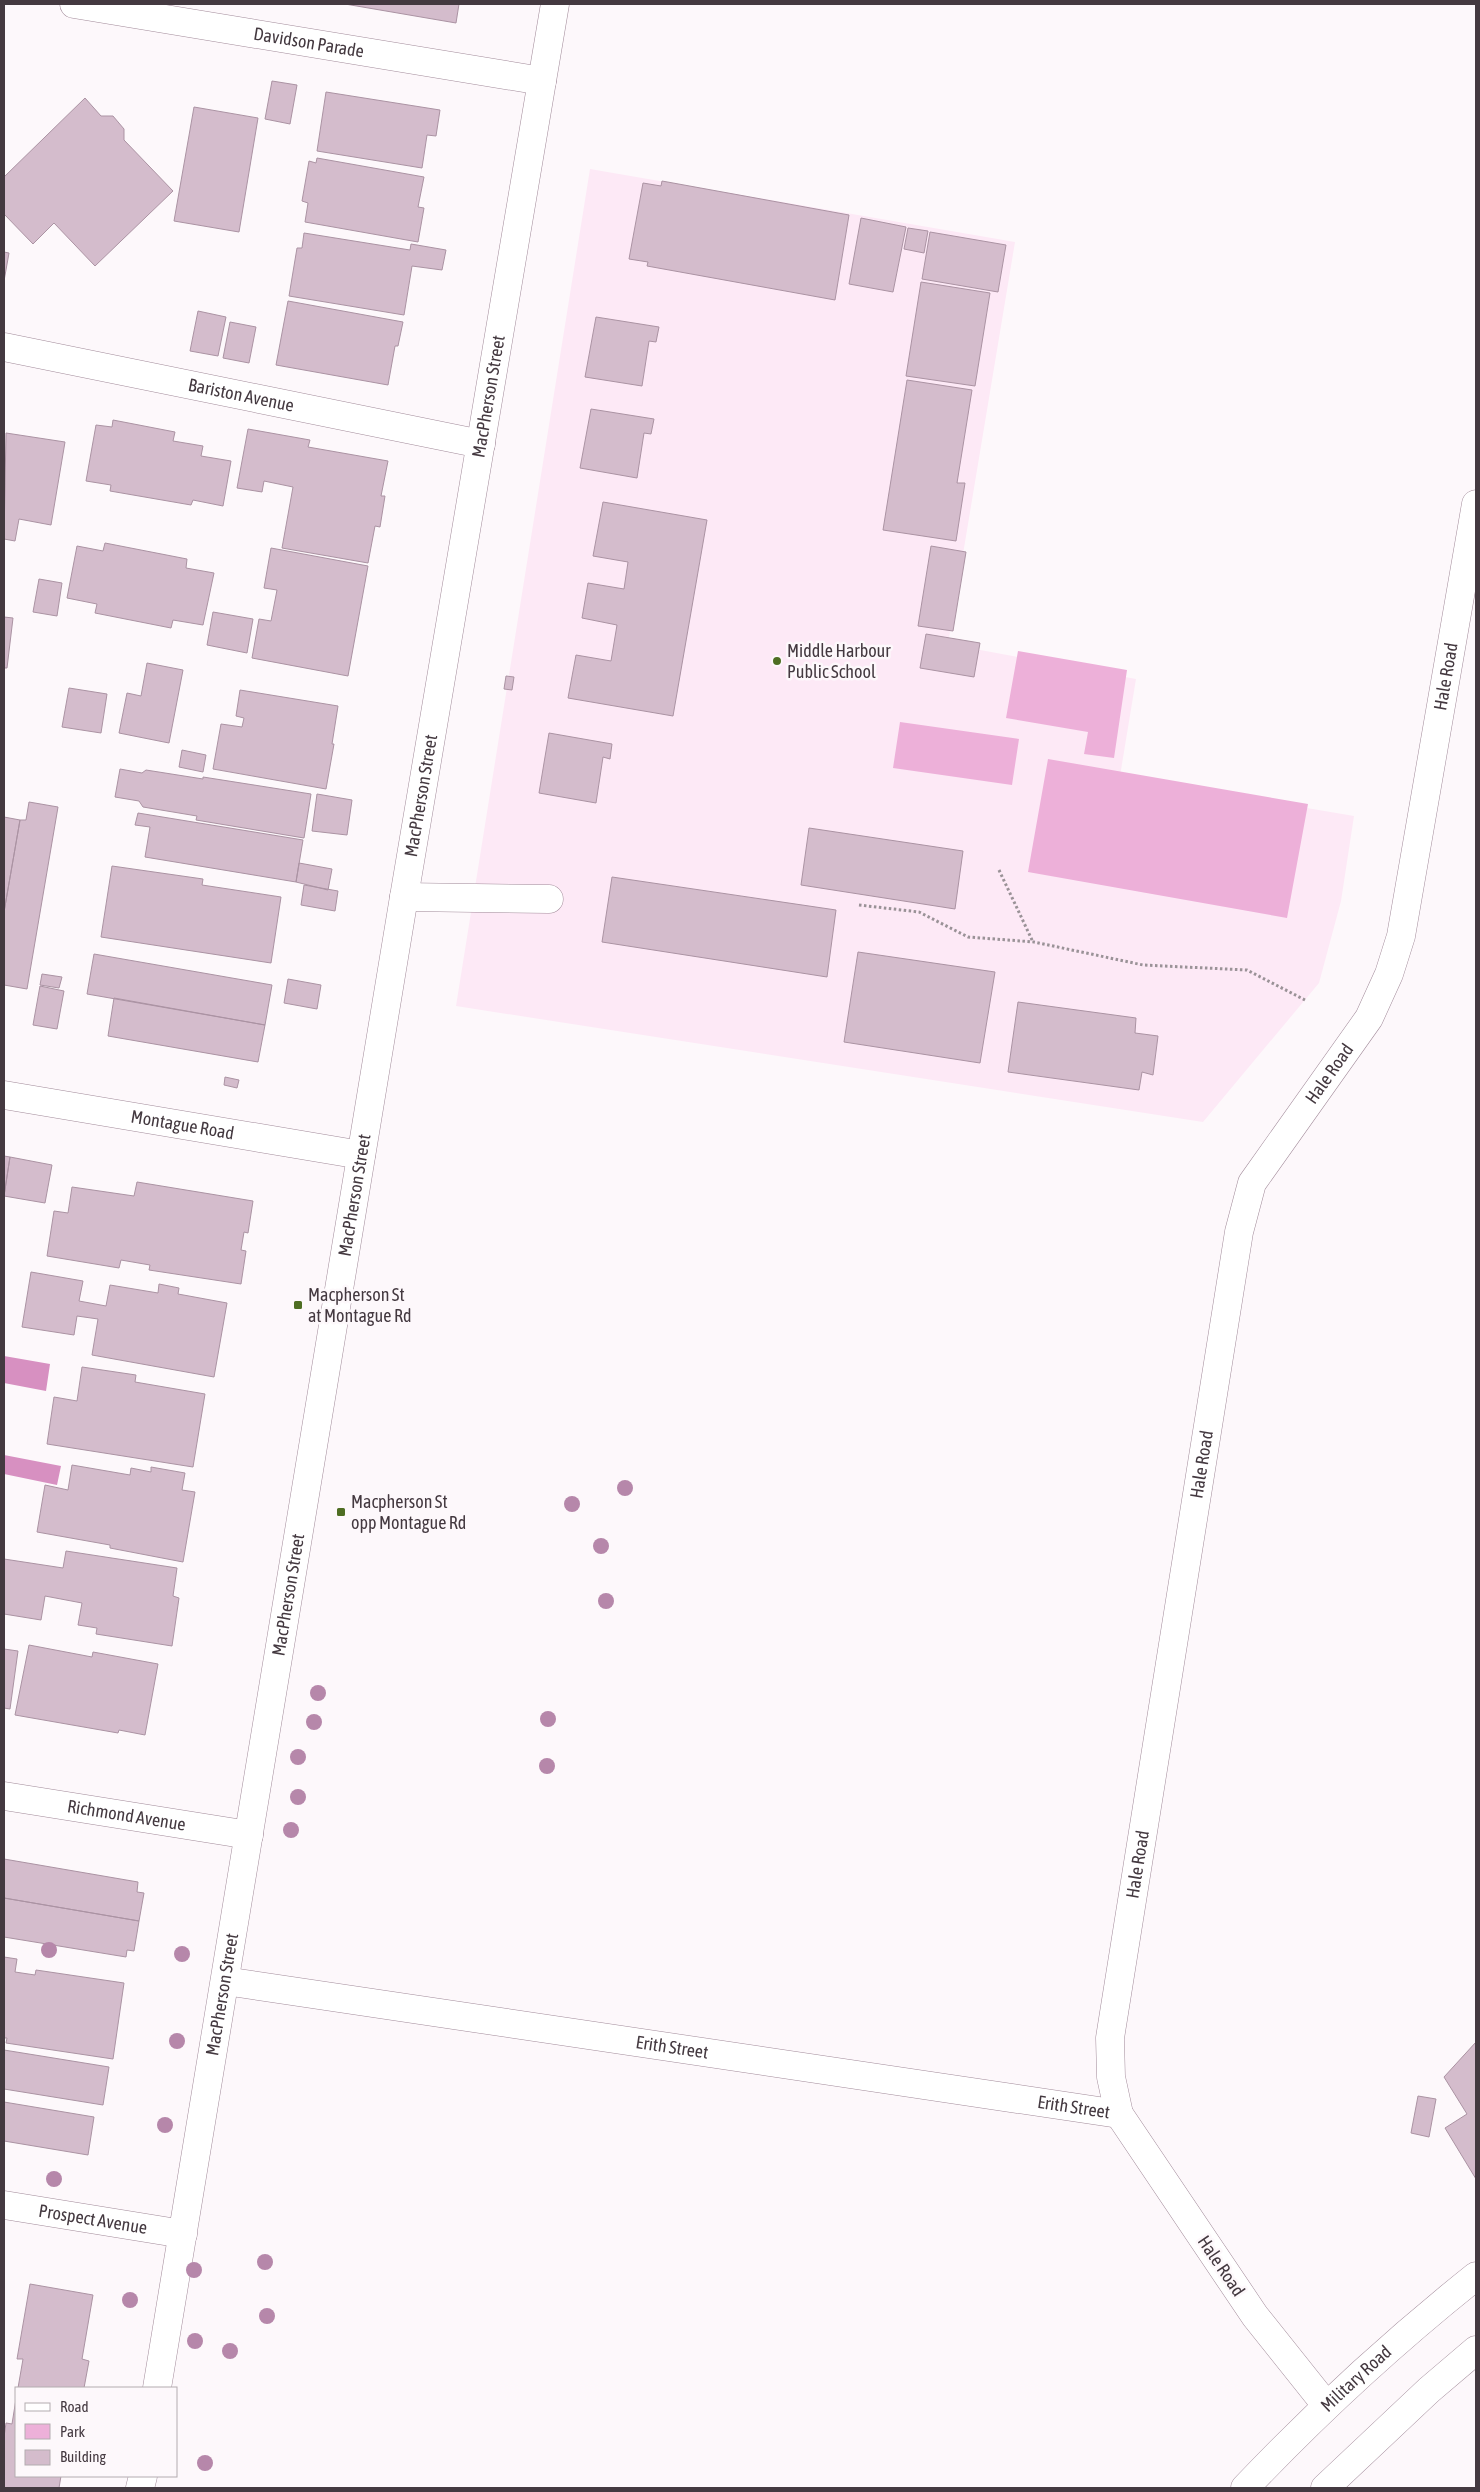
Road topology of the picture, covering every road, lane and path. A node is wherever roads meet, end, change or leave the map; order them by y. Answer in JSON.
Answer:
{"nodes":[{"id":1,"x":74,"y":4,"type":"edge"},
{"id":2,"x":555,"y":4,"type":"edge"},
{"id":3,"x":542,"y":81,"type":"junction"},
{"id":4,"x":4,"y":347,"type":"edge"},
{"id":5,"x":481,"y":444,"type":"junction"},
{"id":6,"x":1476,"y":504,"type":"edge"},
{"id":7,"x":999,"y":870,"type":"dead end"},
{"id":8,"x":404,"y":897,"type":"junction"},
{"id":9,"x":549,"y":899,"type":"dead end"},
{"id":10,"x":859,"y":905,"type":"dead end"},
{"id":11,"x":1034,"y":942,"type":"junction"},
{"id":12,"x":1305,"y":1000,"type":"dead end"},
{"id":13,"x":4,"y":1095,"type":"edge"},
{"id":14,"x":361,"y":1155,"type":"junction"},
{"id":15,"x":4,"y":1796,"type":"edge"},
{"id":16,"x":249,"y":1836,"type":"junction"},
{"id":17,"x":225,"y":1981,"type":"junction"},
{"id":18,"x":1119,"y":2114,"type":"junction"},
{"id":19,"x":4,"y":2205,"type":"edge"},
{"id":20,"x":183,"y":2234,"type":"junction"},
{"id":21,"x":1476,"y":2276,"type":"edge"},
{"id":22,"x":1476,"y":2350,"type":"edge"},
{"id":23,"x":157,"y":2387,"type":"edge"},
{"id":24,"x":1326,"y":2405,"type":"junction"},
{"id":25,"x":1337,"y":2484,"type":"edge"},
{"id":26,"x":1245,"y":2488,"type":"edge"}],
"edges":[{"from":1,"to":3,"type":"main road","name":"Davidson Parade"},
{"from":2,"to":3,"type":"main road","name":"MacPherson Street"},
{"from":3,"to":5,"type":"main road","name":"MacPherson Street"},
{"from":4,"to":5,"type":"main road","name":"Bariston Avenue"},
{"from":5,"to":8,"type":"main road","name":"MacPherson Street"},
{"from":6,"to":18,"type":"main road","name":"Hale Road"},
{"from":7,"to":11,"type":"path"},
{"from":8,"to":9,"type":"main road"},
{"from":8,"to":14,"type":"main road","name":"MacPherson Street"},
{"from":10,"to":11,"type":"path"},
{"from":11,"to":12,"type":"path"},
{"from":13,"to":14,"type":"main road","name":"Montague Road"},
{"from":14,"to":16,"type":"main road","name":"MacPherson Street"},
{"from":15,"to":16,"type":"main road","name":"Richmond Avenue"},
{"from":16,"to":17,"type":"main road","name":"MacPherson Street"},
{"from":17,"to":18,"type":"main road","name":"Erith Street"},
{"from":17,"to":20,"type":"main road","name":"MacPherson Street"},
{"from":18,"to":24,"type":"main road","name":"Hale Road"},
{"from":19,"to":20,"type":"main road","name":"Prospect Avenue"},
{"from":20,"to":23,"type":"main road","name":"MacPherson Street"},
{"from":21,"to":24,"type":"main road","name":"Military Road"},
{"from":22,"to":25,"type":"main road"},
{"from":24,"to":26,"type":"main road","name":"Military Road"}]}
